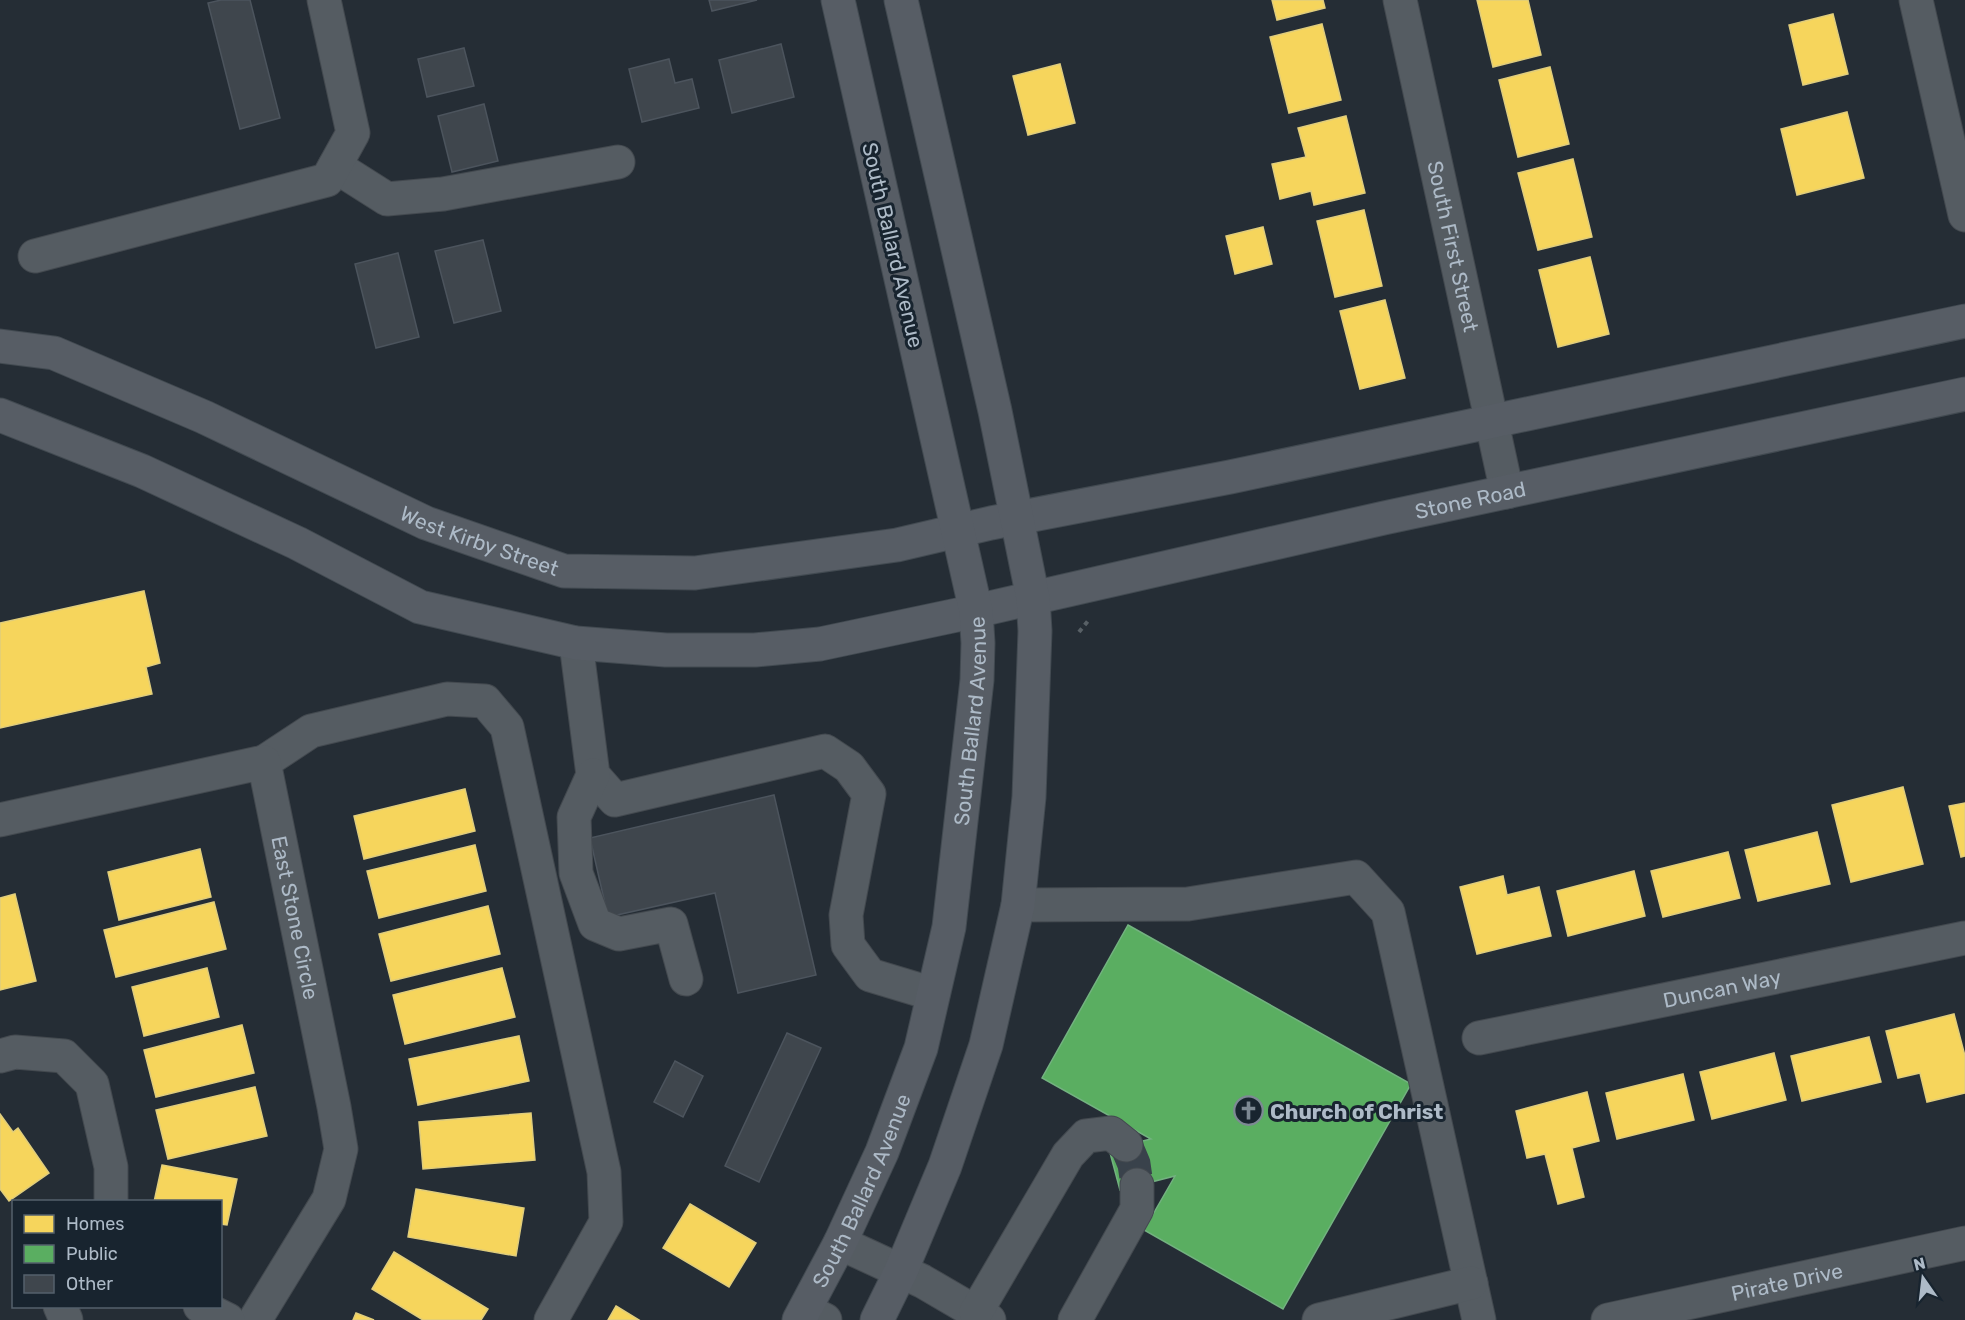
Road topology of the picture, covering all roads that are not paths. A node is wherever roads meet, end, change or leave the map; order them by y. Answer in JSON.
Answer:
{"nodes":[{"id":1,"x":324,"y":0,"type":"edge"},
{"id":2,"x":838,"y":0,"type":"edge"},
{"id":3,"x":901,"y":0,"type":"edge"},
{"id":4,"x":1400,"y":0,"type":"edge"},
{"id":5,"x":1916,"y":0,"type":"edge"},
{"id":6,"x":1956,"y":134,"type":"edge"},
{"id":7,"x":618,"y":162,"type":"dead end"},
{"id":8,"x":331,"y":173,"type":"junction"},
{"id":9,"x":1965,"y":215,"type":"edge"},
{"id":10,"x":35,"y":256,"type":"dead end"},
{"id":11,"x":1965,"y":321,"type":"edge"},
{"id":12,"x":0,"y":346,"type":"edge"},
{"id":13,"x":1965,"y":394,"type":"edge"},
{"id":14,"x":0,"y":415,"type":"edge"},
{"id":15,"x":1492,"y":422,"type":"junction"},
{"id":16,"x":1507,"y":492,"type":"junction"},
{"id":17,"x":1004,"y":521,"type":"junction"},
{"id":18,"x":957,"y":531,"type":"junction"},
{"id":19,"x":1033,"y":598,"type":"junction"},
{"id":20,"x":976,"y":611,"type":"junction"},
{"id":21,"x":576,"y":643,"type":"junction"},
{"id":22,"x":264,"y":762,"type":"junction"},
{"id":23,"x":593,"y":776,"type":"junction"},
{"id":24,"x":0,"y":820,"type":"edge"},
{"id":25,"x":1018,"y":905,"type":"junction"},
{"id":26,"x":1965,"y":938,"type":"edge"},
{"id":27,"x":686,"y":979,"type":"dead end"},
{"id":28,"x":933,"y":994,"type":"junction"},
{"id":29,"x":1479,"y":1038,"type":"dead end"},
{"id":30,"x":0,"y":1056,"type":"edge"},
{"id":31,"x":1126,"y":1145,"type":"dead end"},
{"id":32,"x":1137,"y":1185,"type":"tunnel mouth"},
{"id":33,"x":111,"y":1200,"type":"edge"},
{"id":34,"x":840,"y":1243,"type":"junction"},
{"id":35,"x":1965,"y":1243,"type":"edge"},
{"id":36,"x":901,"y":1271,"type":"junction"},
{"id":37,"x":1471,"y":1283,"type":"junction"},
{"id":38,"x":204,"y":1308,"type":"edge"},
{"id":39,"x":983,"y":1316,"type":"edge"},
{"id":40,"x":810,"y":1317,"type":"edge"},
{"id":41,"x":228,"y":1320,"type":"edge"},
{"id":42,"x":255,"y":1320,"type":"edge"},
{"id":43,"x":551,"y":1320,"type":"edge"},
{"id":44,"x":877,"y":1320,"type":"edge"},
{"id":45,"x":1075,"y":1320,"type":"edge"},
{"id":46,"x":1319,"y":1320,"type":"edge"},
{"id":47,"x":1479,"y":1320,"type":"edge"},
{"id":48,"x":1608,"y":1320,"type":"edge"}],
"edges":[{"from":1,"to":8,"type":"street"},
{"from":2,"to":18,"type":"main road","name":"South Ballard Avenue"},
{"from":3,"to":17,"type":"main road"},
{"from":4,"to":15,"type":"street","name":"South First Street"},
{"from":5,"to":6,"type":"street"},
{"from":6,"to":9,"type":"street"},
{"from":7,"to":8,"type":"street"},
{"from":8,"to":10,"type":"street"},
{"from":11,"to":15,"type":"main road"},
{"from":12,"to":18,"type":"main road","name":"West Kirby Street"},
{"from":13,"to":16,"type":"main road","name":"Stone Road"},
{"from":14,"to":21,"type":"main road"},
{"from":15,"to":16,"type":"street","name":"South First Street"},
{"from":15,"to":17,"type":"main road"},
{"from":16,"to":19,"type":"main road","name":"Stone Road"},
{"from":17,"to":18,"type":"main road","name":"West Kirby Street"},
{"from":17,"to":19,"type":"main road"},
{"from":18,"to":20,"type":"main road","name":"South Ballard Avenue"},
{"from":19,"to":20,"type":"main road","name":"Stone Road"},
{"from":19,"to":25,"type":"main road"},
{"from":20,"to":21,"type":"main road"},
{"from":20,"to":28,"type":"main road","name":"South Ballard Avenue"},
{"from":21,"to":23,"type":"street"},
{"from":22,"to":24,"type":"street"},
{"from":22,"to":42,"type":"street","name":"East Stone Circle"},
{"from":22,"to":43,"type":"street"},
{"from":23,"to":27,"type":"street"},
{"from":23,"to":28,"type":"street"},
{"from":25,"to":36,"type":"main road"},
{"from":25,"to":37,"type":"street"},
{"from":26,"to":29,"type":"street","name":"Duncan Way"},
{"from":28,"to":34,"type":"main road","name":"South Ballard Avenue"},
{"from":30,"to":33,"type":"street"},
{"from":31,"to":39,"type":"street"},
{"from":32,"to":45,"type":"street"},
{"from":34,"to":36,"type":"street"},
{"from":34,"to":40,"type":"main road","name":"South Ballard Avenue"},
{"from":35,"to":48,"type":"street","name":"Pirate Drive"},
{"from":36,"to":39,"type":"street"},
{"from":36,"to":44,"type":"main road"},
{"from":37,"to":46,"type":"street"},
{"from":37,"to":47,"type":"street"},
{"from":38,"to":41,"type":"street"}]}
